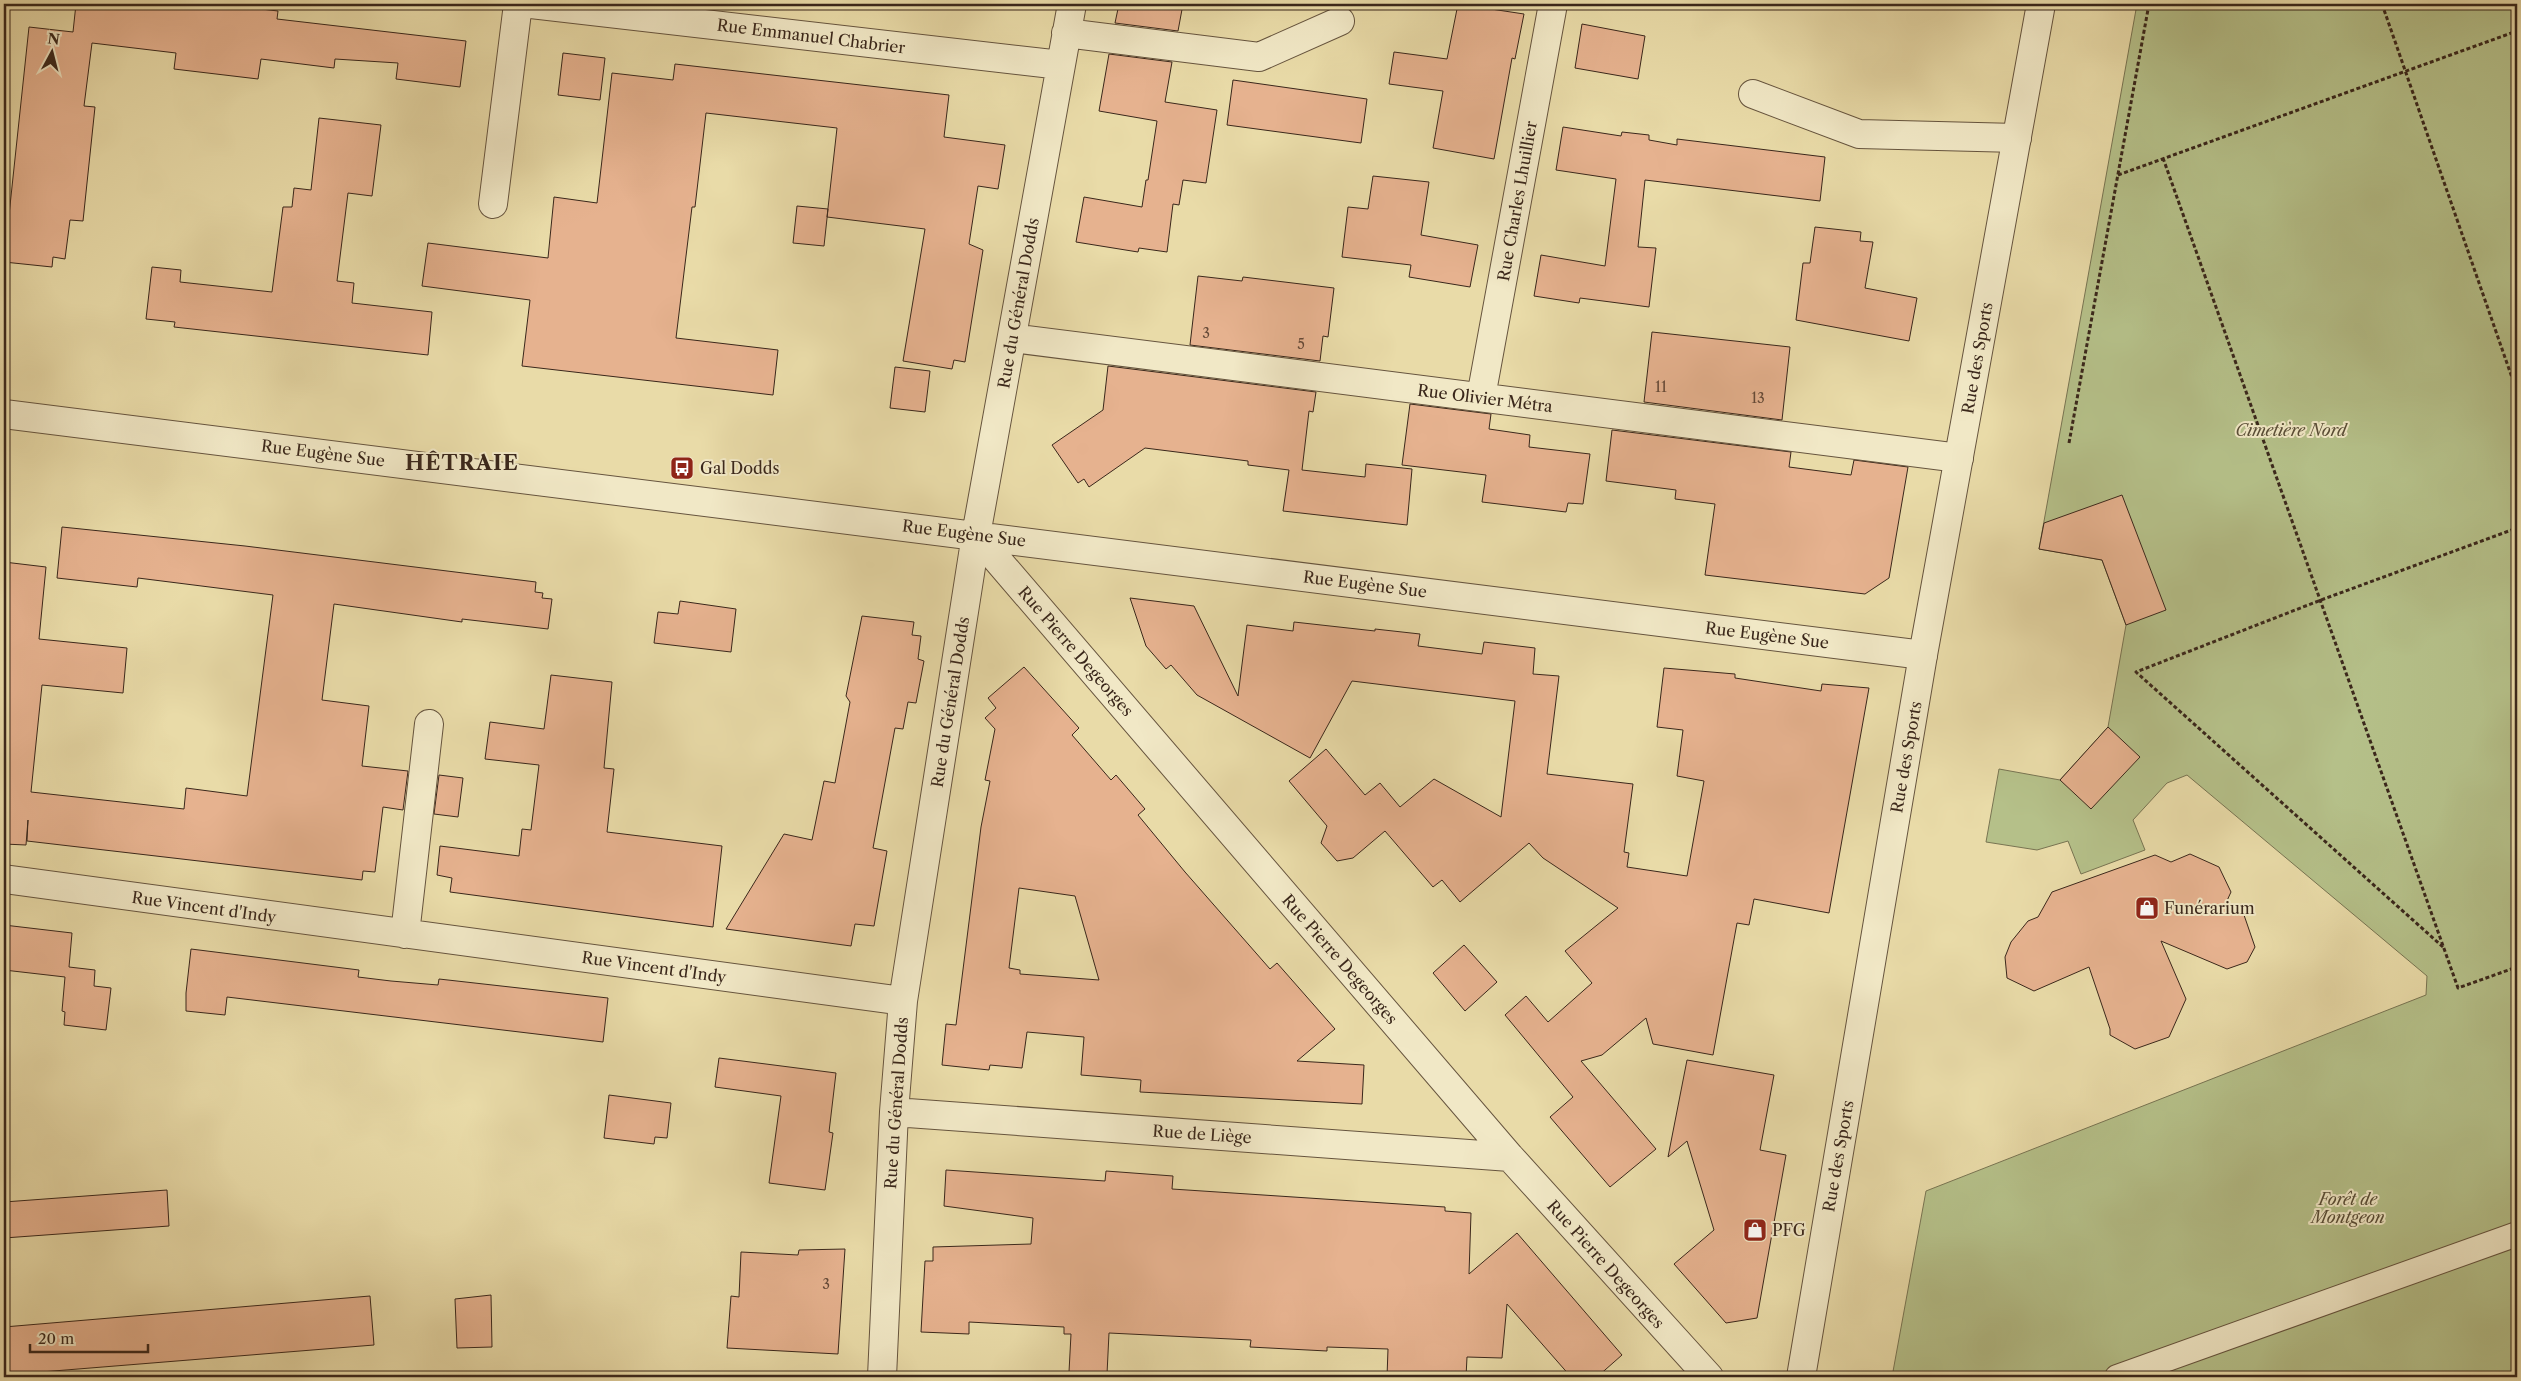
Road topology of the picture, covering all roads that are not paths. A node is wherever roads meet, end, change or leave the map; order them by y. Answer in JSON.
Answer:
{"nodes":[{"id":1,"x":518,"y":4,"type":"edge"},
{"id":2,"x":531,"y":4,"type":"edge"},
{"id":3,"x":1072,"y":4,"type":"edge"},
{"id":4,"x":1553,"y":4,"type":"edge"},
{"id":5,"x":2041,"y":4,"type":"edge"},
{"id":6,"x":1340,"y":21,"type":"dead end"},
{"id":7,"x":1066,"y":33,"type":"junction"},
{"id":8,"x":1061,"y":65,"type":"junction"},
{"id":9,"x":1754,"y":94,"type":"dead end"},
{"id":10,"x":2017,"y":138,"type":"junction"},
{"id":11,"x":493,"y":204,"type":"dead end"},
{"id":12,"x":1012,"y":338,"type":"junction"},
{"id":13,"x":1481,"y":397,"type":"junction"},
{"id":14,"x":4,"y":414,"type":"edge"},
{"id":15,"x":1959,"y":458,"type":"junction"},
{"id":16,"x":976,"y":534,"type":"junction"},
{"id":17,"x":1923,"y":655,"type":"junction"},
{"id":18,"x":429,"y":724,"type":"dead end"},
{"id":19,"x":4,"y":880,"type":"edge"},
{"id":20,"x":404,"y":934,"type":"junction"},
{"id":21,"x":902,"y":1001,"type":"junction"},
{"id":22,"x":894,"y":1112,"type":"junction"},
{"id":23,"x":1510,"y":1157,"type":"junction"},
{"id":24,"x":2517,"y":1234,"type":"edge"},
{"id":25,"x":882,"y":1377,"type":"edge"},
{"id":26,"x":1710,"y":1377,"type":"edge"},
{"id":27,"x":1801,"y":1377,"type":"edge"},
{"id":28,"x":2117,"y":1377,"type":"edge"}],
"edges":[{"from":1,"to":11,"type":"street"},
{"from":2,"to":8,"type":"street","name":"Rue Emmanuel Chabrier"},
{"from":3,"to":7,"type":"street","name":"Rue du Général Dodds"},
{"from":4,"to":13,"type":"street","name":"Rue Charles Lhuillier"},
{"from":5,"to":10,"type":"street","name":"Rue des Sports"},
{"from":6,"to":7,"type":"street"},
{"from":7,"to":8,"type":"street","name":"Rue du Général Dodds"},
{"from":8,"to":12,"type":"street","name":"Rue du Général Dodds"},
{"from":9,"to":10,"type":"street"},
{"from":10,"to":15,"type":"street","name":"Rue des Sports"},
{"from":12,"to":13,"type":"street","name":"Rue Olivier Métra"},
{"from":12,"to":16,"type":"street","name":"Rue du Général Dodds"},
{"from":13,"to":15,"type":"street","name":"Rue Olivier Métra"},
{"from":14,"to":16,"type":"street","name":"Rue Eugène Sue"},
{"from":15,"to":17,"type":"street","name":"Rue des Sports"},
{"from":16,"to":17,"type":"street","name":"Rue Eugène Sue"},
{"from":16,"to":21,"type":"street","name":"Rue du Général Dodds"},
{"from":16,"to":23,"type":"street","name":"Rue Pierre Degeorges"},
{"from":17,"to":27,"type":"street","name":"Rue des Sports"},
{"from":18,"to":20,"type":"street"},
{"from":19,"to":20,"type":"street","name":"Rue Vincent d'Indy"},
{"from":20,"to":21,"type":"street","name":"Rue Vincent d'Indy"},
{"from":21,"to":22,"type":"street","name":"Rue du Général Dodds"},
{"from":22,"to":23,"type":"street","name":"Rue de Liège"},
{"from":22,"to":25,"type":"street","name":"Rue du Général Dodds"},
{"from":23,"to":26,"type":"street","name":"Rue Pierre Degeorges"},
{"from":24,"to":28,"type":"lane"}]}
